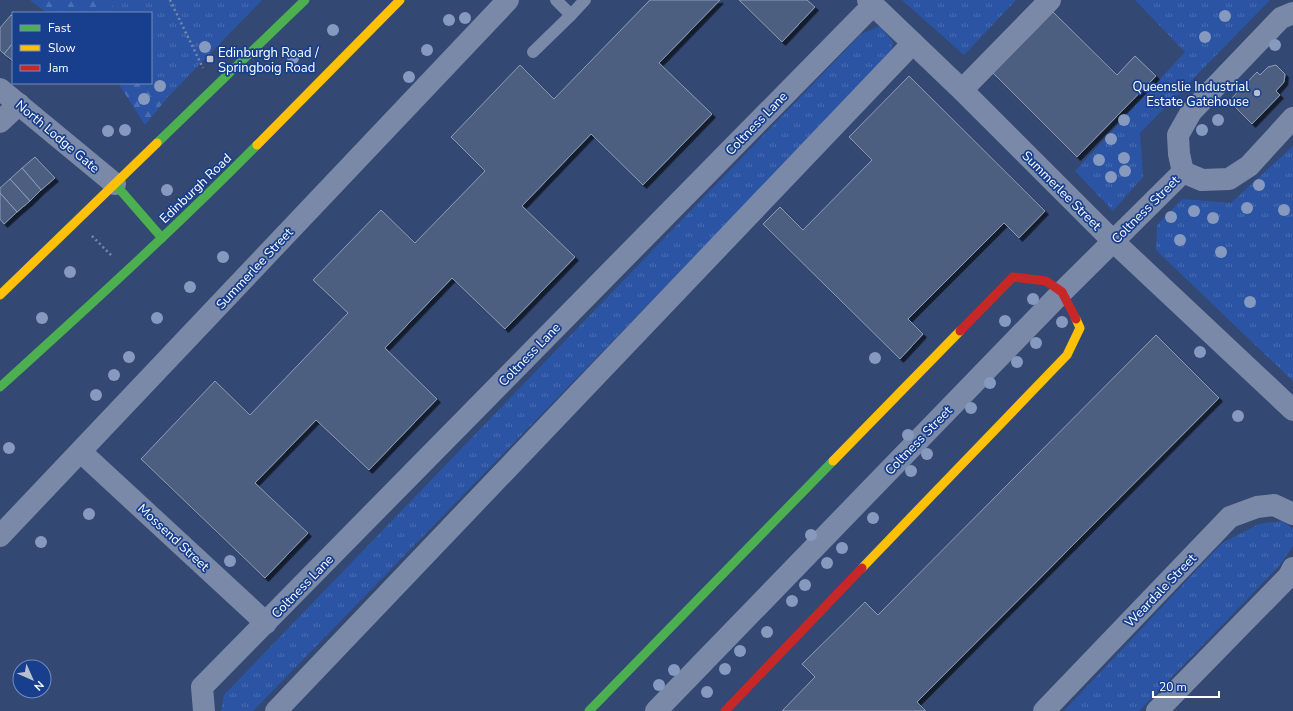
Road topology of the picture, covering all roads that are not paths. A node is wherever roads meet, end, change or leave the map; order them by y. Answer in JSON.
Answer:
{"nodes":[{"id":1,"x":305,"y":0,"type":"edge"},
{"id":2,"x":400,"y":0,"type":"edge"},
{"id":3,"x":508,"y":0,"type":"edge"},
{"id":4,"x":556,"y":0,"type":"edge"},
{"id":5,"x":586,"y":0,"type":"edge"},
{"id":6,"x":1050,"y":0,"type":"edge"},
{"id":7,"x":870,"y":2,"type":"edge"},
{"id":8,"x":1293,"y":13,"type":"edge"},
{"id":9,"x":571,"y":15,"type":"junction"},
{"id":10,"x":913,"y":43,"type":"junction"},
{"id":11,"x":533,"y":52,"type":"dead end"},
{"id":12,"x":0,"y":89,"type":"edge"},
{"id":13,"x":962,"y":90,"type":"junction"},
{"id":14,"x":19,"y":104,"type":"junction"},
{"id":15,"x":1293,"y":118,"type":"edge"},
{"id":16,"x":0,"y":122,"type":"edge"},
{"id":17,"x":1183,"y":172,"type":"junction"},
{"id":18,"x":115,"y":184,"type":"junction"},
{"id":19,"x":162,"y":238,"type":"junction"},
{"id":20,"x":1113,"y":241,"type":"junction"},
{"id":21,"x":1062,"y":292,"type":"junction"},
{"id":22,"x":0,"y":295,"type":"edge"},
{"id":23,"x":0,"y":388,"type":"edge"},
{"id":24,"x":1293,"y":410,"type":"edge"},
{"id":25,"x":81,"y":452,"type":"junction"},
{"id":26,"x":1293,"y":514,"type":"edge"},
{"id":27,"x":0,"y":536,"type":"edge"},
{"id":28,"x":1293,"y":568,"type":"edge"},
{"id":29,"x":266,"y":623,"type":"junction"},
{"id":30,"x":204,"y":711,"type":"edge"},
{"id":31,"x":276,"y":711,"type":"edge"},
{"id":32,"x":589,"y":711,"type":"edge"},
{"id":33,"x":656,"y":711,"type":"edge"},
{"id":34,"x":725,"y":711,"type":"edge"},
{"id":35,"x":1044,"y":711,"type":"edge"},
{"id":36,"x":1157,"y":711,"type":"edge"}],
"edges":[{"from":1,"to":18,"type":"street"},
{"from":2,"to":19,"type":"street","name":"Edinburgh Road"},
{"from":3,"to":25,"type":"street","name":"Summerlee Street"},
{"from":4,"to":9,"type":"lane"},
{"from":5,"to":9,"type":"lane"},
{"from":6,"to":13,"type":"street"},
{"from":7,"to":10,"type":"street","name":"Summerlee Street"},
{"from":7,"to":29,"type":"street","name":"Coltness Lane"},
{"from":8,"to":17,"type":"street","name":"Coltness Street"},
{"from":9,"to":11,"type":"lane"},
{"from":10,"to":13,"type":"street","name":"Summerlee Street"},
{"from":10,"to":31,"type":"street"},
{"from":12,"to":14,"type":"street","name":"North Lodge Gate"},
{"from":13,"to":20,"type":"street","name":"Summerlee Street"},
{"from":14,"to":16,"type":"street"},
{"from":14,"to":18,"type":"street","name":"North Lodge Gate"},
{"from":15,"to":17,"type":"street","name":"Coltness Street"},
{"from":17,"to":20,"type":"street","name":"Coltness Street"},
{"from":18,"to":19,"type":"street"},
{"from":18,"to":22,"type":"street"},
{"from":19,"to":23,"type":"street","name":"Edinburgh Road"},
{"from":20,"to":21,"type":"street","name":"Coltness Street"},
{"from":20,"to":24,"type":"street","name":"Summerlee Street"},
{"from":21,"to":32,"type":"street"},
{"from":21,"to":33,"type":"street","name":"Coltness Street"},
{"from":21,"to":34,"type":"street"},
{"from":25,"to":27,"type":"street","name":"Summerlee Street"},
{"from":25,"to":29,"type":"street","name":"Mossend Street"},
{"from":26,"to":35,"type":"street","name":"Weardale Street"},
{"from":28,"to":36,"type":"street"},
{"from":29,"to":30,"type":"street","name":"Coltness Lane"}]}
